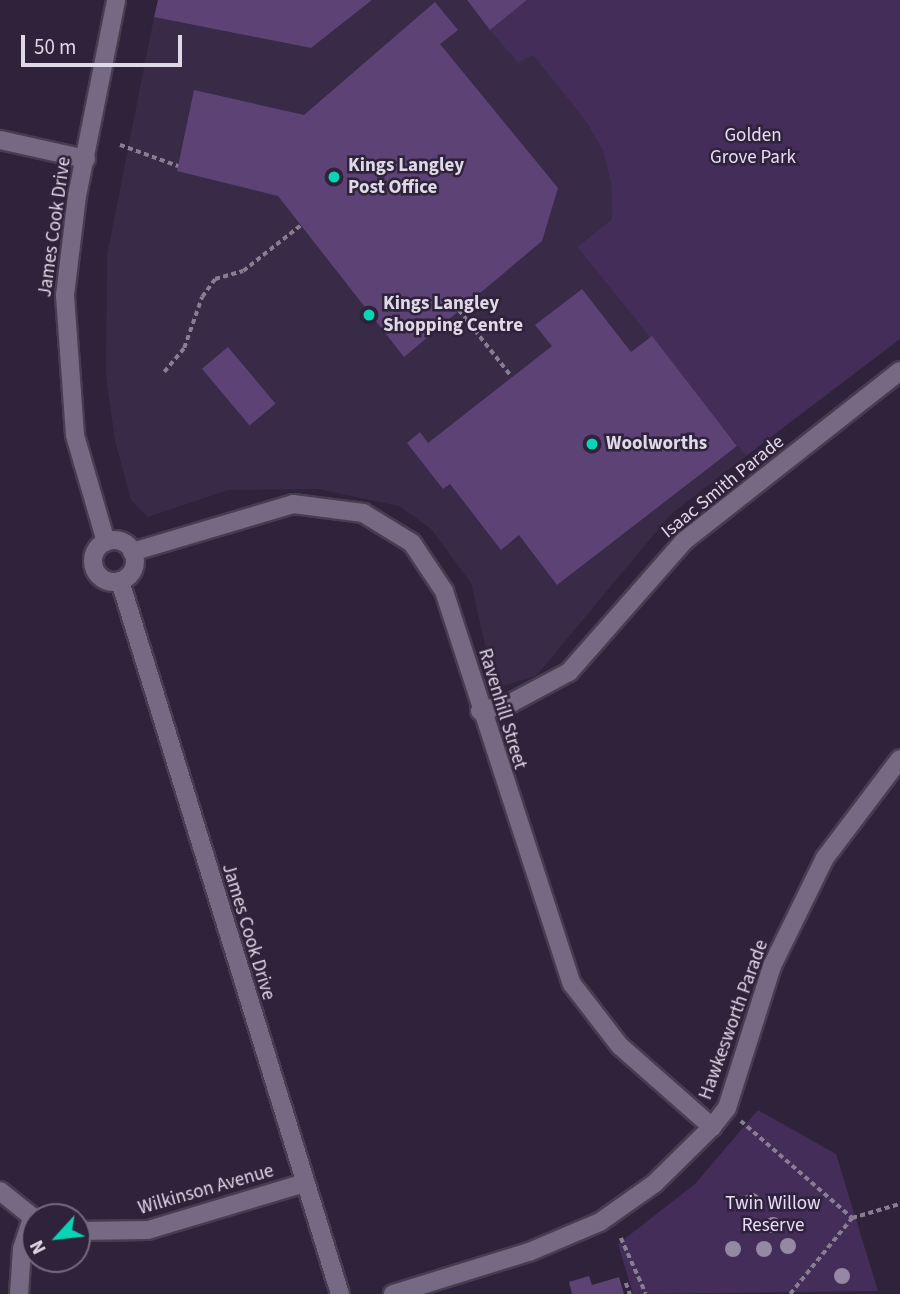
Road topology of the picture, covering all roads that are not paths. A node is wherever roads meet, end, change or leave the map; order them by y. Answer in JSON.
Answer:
{"nodes":[{"id":1,"x":116,"y":0,"type":"edge"},
{"id":2,"x":0,"y":140,"type":"edge"},
{"id":3,"x":86,"y":159,"type":"junction"},
{"id":4,"x":900,"y":371,"type":"edge"},
{"id":5,"x":106,"y":542,"type":"junction"},
{"id":6,"x":132,"y":552,"type":"junction"},
{"id":7,"x":120,"y":581,"type":"junction"},
{"id":8,"x":480,"y":711,"type":"junction"},
{"id":9,"x":900,"y":759,"type":"edge"},
{"id":10,"x":712,"y":1127,"type":"junction"},
{"id":11,"x":305,"y":1183,"type":"junction"},
{"id":12,"x":0,"y":1191,"type":"edge"},
{"id":13,"x":21,"y":1208,"type":"edge"},
{"id":14,"x":91,"y":1231,"type":"edge"},
{"id":15,"x":21,"y":1265,"type":"edge"},
{"id":16,"x":19,"y":1294,"type":"edge"},
{"id":17,"x":340,"y":1294,"type":"edge"},
{"id":18,"x":393,"y":1294,"type":"edge"}],
"edges":[{"from":1,"to":3,"type":"street","name":"James Cook Drive"},
{"from":2,"to":3,"type":"street"},
{"from":3,"to":5,"type":"street","name":"James Cook Drive"},
{"from":4,"to":8,"type":"street","name":"Isaac Smith Parade"},
{"from":5,"to":6,"type":"street"},
{"from":5,"to":7,"type":"street"},
{"from":6,"to":7,"type":"street"},
{"from":6,"to":8,"type":"street","name":"Ravenhill Street"},
{"from":7,"to":11,"type":"street","name":"James Cook Drive"},
{"from":8,"to":10,"type":"street","name":"Ravenhill Street"},
{"from":9,"to":10,"type":"street","name":"Hawkesworth Parade"},
{"from":10,"to":18,"type":"street","name":"Hawkesworth Parade"},
{"from":11,"to":14,"type":"street","name":"Wilkinson Avenue"},
{"from":11,"to":17,"type":"street","name":"James Cook Drive"},
{"from":12,"to":13,"type":"street"},
{"from":15,"to":16,"type":"street"}]}
